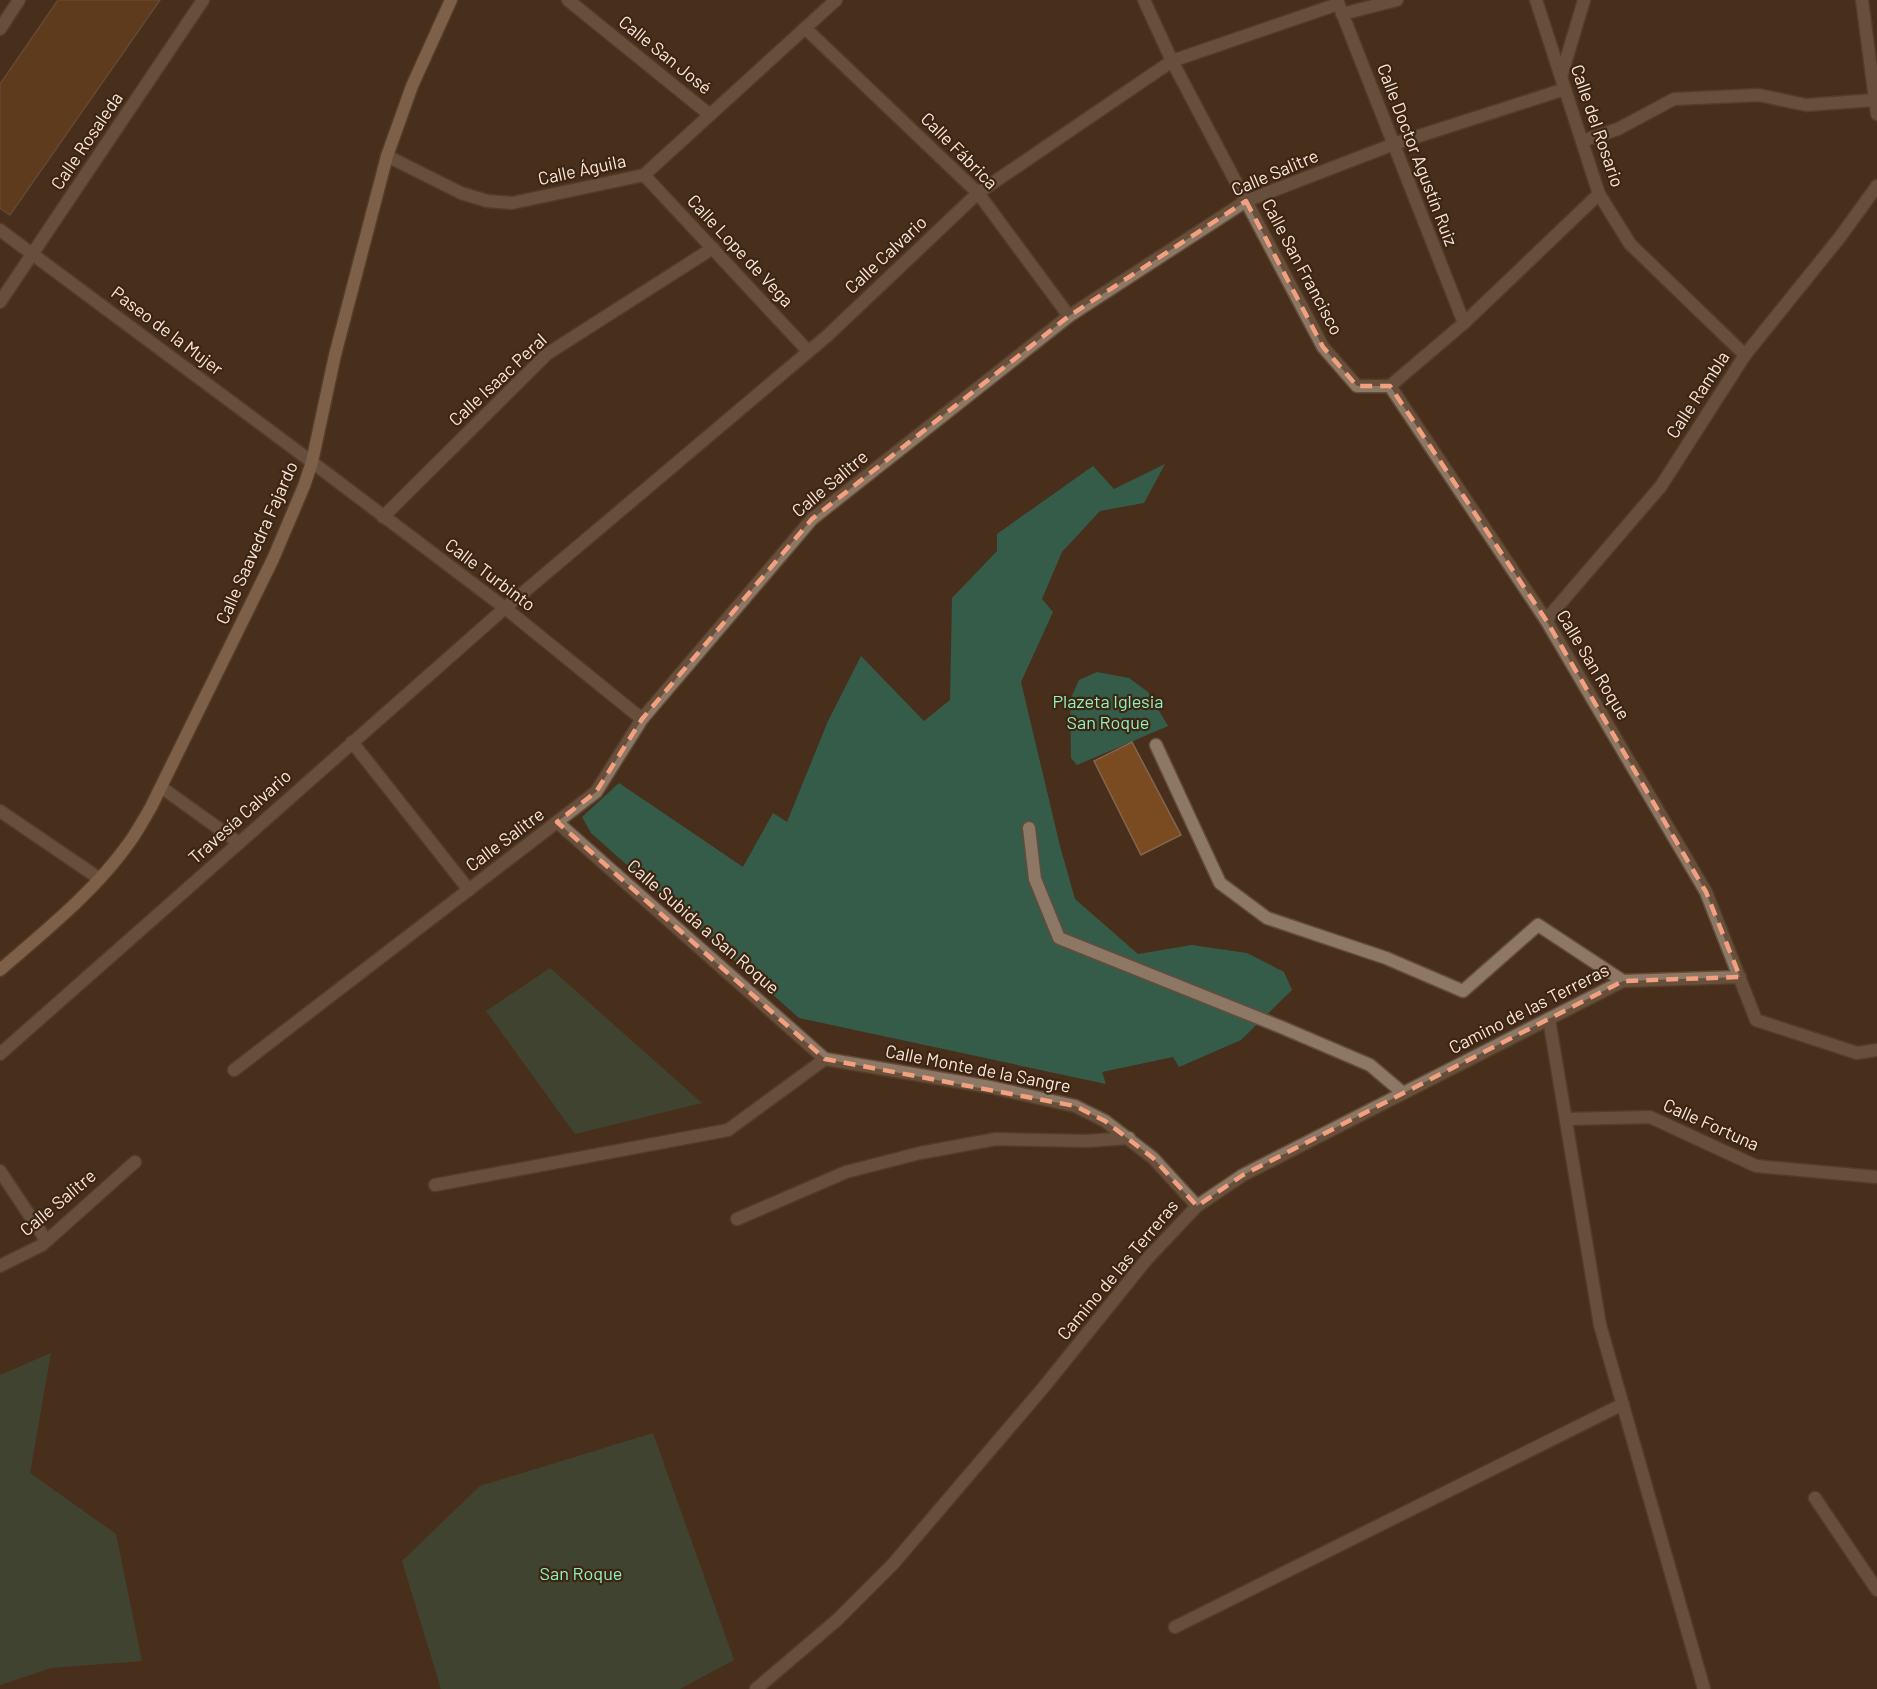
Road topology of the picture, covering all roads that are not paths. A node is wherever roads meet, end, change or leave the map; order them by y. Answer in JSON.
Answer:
{"nodes":[{"id":1,"x":19,"y":0,"type":"edge"},
{"id":2,"x":203,"y":0,"type":"edge"},
{"id":3,"x":451,"y":0,"type":"edge"},
{"id":4,"x":568,"y":0,"type":"edge"},
{"id":5,"x":836,"y":0,"type":"edge"},
{"id":6,"x":1144,"y":0,"type":"edge"},
{"id":7,"x":1397,"y":0,"type":"edge"},
{"id":8,"x":1536,"y":0,"type":"edge"},
{"id":9,"x":1584,"y":0,"type":"edge"},
{"id":10,"x":1862,"y":0,"type":"edge"},
{"id":11,"x":1339,"y":6,"type":"edge"},
{"id":12,"x":805,"y":28,"type":"junction"},
{"id":13,"x":0,"y":29,"type":"edge"},
{"id":14,"x":1172,"y":61,"type":"junction"},
{"id":15,"x":1563,"y":83,"type":"junction"},
{"id":16,"x":1875,"y":100,"type":"junction"},
{"id":17,"x":710,"y":114,"type":"junction"},
{"id":18,"x":1877,"y":114,"type":"edge"},
{"id":19,"x":1582,"y":141,"type":"junction"},
{"id":20,"x":1394,"y":144,"type":"junction"},
{"id":21,"x":387,"y":156,"type":"junction"},
{"id":22,"x":644,"y":175,"type":"junction"},
{"id":23,"x":1877,"y":186,"type":"edge"},
{"id":24,"x":978,"y":193,"type":"junction"},
{"id":25,"x":1599,"y":194,"type":"junction"},
{"id":26,"x":1246,"y":201,"type":"junction"},
{"id":27,"x":0,"y":230,"type":"edge"},
{"id":28,"x":713,"y":248,"type":"junction"},
{"id":29,"x":33,"y":253,"type":"junction"},
{"id":30,"x":0,"y":302,"type":"edge"},
{"id":31,"x":1069,"y":316,"type":"junction"},
{"id":32,"x":1464,"y":323,"type":"junction"},
{"id":33,"x":808,"y":351,"type":"junction"},
{"id":34,"x":1745,"y":355,"type":"junction"},
{"id":35,"x":1390,"y":386,"type":"junction"},
{"id":36,"x":312,"y":462,"type":"junction"},
{"id":37,"x":383,"y":517,"type":"junction"},
{"id":38,"x":505,"y":608,"type":"junction"},
{"id":39,"x":1546,"y":620,"type":"junction"},
{"id":40,"x":642,"y":719,"type":"junction"},
{"id":41,"x":352,"y":742,"type":"junction"},
{"id":42,"x":1156,"y":745,"type":"dead end"},
{"id":43,"x":161,"y":787,"type":"junction"},
{"id":44,"x":0,"y":811,"type":"edge"},
{"id":45,"x":558,"y":822,"type":"junction"},
{"id":46,"x":1029,"y":828,"type":"dead end"},
{"id":47,"x":239,"y":843,"type":"junction"},
{"id":48,"x":100,"y":879,"type":"junction"},
{"id":49,"x":469,"y":890,"type":"junction"},
{"id":50,"x":0,"y":970,"type":"edge"},
{"id":51,"x":1740,"y":977,"type":"junction"},
{"id":52,"x":1623,"y":981,"type":"junction"},
{"id":53,"x":1549,"y":1019,"type":"junction"},
{"id":54,"x":1877,"y":1050,"type":"edge"},
{"id":55,"x":0,"y":1054,"type":"edge"},
{"id":56,"x":825,"y":1059,"type":"junction"},
{"id":57,"x":234,"y":1070,"type":"dead end"},
{"id":58,"x":1403,"y":1094,"type":"junction"},
{"id":59,"x":1566,"y":1119,"type":"junction"},
{"id":60,"x":1129,"y":1138,"type":"junction"},
{"id":61,"x":135,"y":1162,"type":"dead end"},
{"id":62,"x":0,"y":1171,"type":"edge"},
{"id":63,"x":1877,"y":1177,"type":"edge"},
{"id":64,"x":435,"y":1185,"type":"dead end"},
{"id":65,"x":1197,"y":1206,"type":"junction"},
{"id":66,"x":737,"y":1219,"type":"dead end"},
{"id":67,"x":46,"y":1240,"type":"junction"},
{"id":68,"x":0,"y":1266,"type":"edge"},
{"id":69,"x":1623,"y":1404,"type":"junction"},
{"id":70,"x":1815,"y":1498,"type":"dead end"},
{"id":71,"x":1877,"y":1590,"type":"edge"},
{"id":72,"x":1175,"y":1627,"type":"dead end"},
{"id":73,"x":756,"y":1689,"type":"edge"},
{"id":74,"x":1704,"y":1689,"type":"edge"}],
"edges":[{"from":1,"to":13,"type":"street"},
{"from":2,"to":29,"type":"street","name":"Calle Rosaleda"},
{"from":3,"to":21,"type":"main road","name":"Calle Saavedra Fajardo"},
{"from":4,"to":17,"type":"street","name":"Calle San José"},
{"from":5,"to":12,"type":"street","name":"Calle Águila"},
{"from":6,"to":14,"type":"street","name":"Calle San Francisco"},
{"from":7,"to":11,"type":"street","name":"Calle Calvario"},
{"from":8,"to":15,"type":"street","name":"Calle del Rosario"},
{"from":9,"to":15,"type":"street"},
{"from":10,"to":16,"type":"street"},
{"from":11,"to":14,"type":"street","name":"Calle Calvario"},
{"from":11,"to":20,"type":"street","name":"Calle Doctor Agustín Ruiz"},
{"from":12,"to":17,"type":"street","name":"Calle Águila"},
{"from":12,"to":24,"type":"street","name":"Calle Fábrica"},
{"from":14,"to":24,"type":"street","name":"Calle Calvario"},
{"from":14,"to":26,"type":"street","name":"Calle San Francisco"},
{"from":15,"to":19,"type":"street","name":"Calle del Rosario"},
{"from":15,"to":20,"type":"street","name":"Calle Salitre"},
{"from":16,"to":18,"type":"street"},
{"from":16,"to":19,"type":"street"},
{"from":17,"to":22,"type":"street","name":"Calle Águila"},
{"from":19,"to":25,"type":"street","name":"Calle del Rosario"},
{"from":20,"to":26,"type":"street","name":"Calle Salitre"},
{"from":20,"to":32,"type":"street","name":"Calle Doctor Agustín Ruiz"},
{"from":21,"to":22,"type":"street","name":"Calle Águila"},
{"from":21,"to":36,"type":"main road","name":"Calle Saavedra Fajardo"},
{"from":22,"to":28,"type":"street","name":"Calle Lope de Vega"},
{"from":23,"to":34,"type":"street","name":"Calle Rambla"},
{"from":24,"to":31,"type":"street","name":"Calle Fábrica"},
{"from":24,"to":33,"type":"street","name":"Calle Calvario"},
{"from":25,"to":32,"type":"street"},
{"from":25,"to":34,"type":"street","name":"Calle del Rosario"},
{"from":26,"to":31,"type":"street","name":"Calle Salitre"},
{"from":26,"to":35,"type":"street","name":"Calle San Francisco"},
{"from":27,"to":29,"type":"street","name":"Paseo de la Mujer"},
{"from":28,"to":33,"type":"street","name":"Calle Lope de Vega"},
{"from":28,"to":37,"type":"street","name":"Calle Isaac Peral"},
{"from":29,"to":30,"type":"street","name":"Calle Rosaleda"},
{"from":29,"to":36,"type":"street","name":"Paseo de la Mujer"},
{"from":31,"to":40,"type":"street","name":"Calle Salitre"},
{"from":32,"to":35,"type":"street"},
{"from":33,"to":38,"type":"street","name":"Calle Calvario"},
{"from":34,"to":39,"type":"street","name":"Calle Rambla"},
{"from":35,"to":39,"type":"street","name":"Calle San Roque"},
{"from":36,"to":37,"type":"street","name":"Calle Turbinto"},
{"from":36,"to":43,"type":"main road","name":"Calle Saavedra Fajardo"},
{"from":37,"to":38,"type":"street","name":"Calle Turbinto"},
{"from":38,"to":40,"type":"street","name":"Calle Turbinto"},
{"from":38,"to":41,"type":"street","name":"Travesía Calvario"},
{"from":39,"to":51,"type":"street","name":"Calle San Roque"},
{"from":40,"to":45,"type":"street","name":"Calle Salitre"},
{"from":41,"to":47,"type":"street","name":"Travesía Calvario"},
{"from":41,"to":49,"type":"street"},
{"from":42,"to":52,"type":"street"},
{"from":43,"to":47,"type":"street"},
{"from":43,"to":48,"type":"main road","name":"Calle Saavedra Fajardo"},
{"from":44,"to":48,"type":"street"},
{"from":45,"to":49,"type":"street","name":"Calle Salitre"},
{"from":45,"to":56,"type":"street","name":"Calle Subida a San Roque"},
{"from":46,"to":58,"type":"street"},
{"from":47,"to":55,"type":"street","name":"Travesía Calvario"},
{"from":48,"to":50,"type":"main road","name":"Calle Saavedra Fajardo"},
{"from":49,"to":57,"type":"street","name":"Calle Salitre"},
{"from":51,"to":52,"type":"street","name":"Camino de las Terreras"},
{"from":51,"to":54,"type":"street","name":"Calle San Roque"},
{"from":52,"to":53,"type":"street","name":"Camino de las Terreras"},
{"from":53,"to":58,"type":"street","name":"Camino de las Terreras"},
{"from":53,"to":59,"type":"street"},
{"from":56,"to":60,"type":"street","name":"Calle Monte de la Sangre"},
{"from":56,"to":64,"type":"street"},
{"from":58,"to":65,"type":"street","name":"Camino de las Terreras"},
{"from":59,"to":63,"type":"street","name":"Calle Fortuna"},
{"from":59,"to":69,"type":"street"},
{"from":60,"to":65,"type":"street","name":"Calle Monte de la Sangre"},
{"from":60,"to":66,"type":"street"},
{"from":61,"to":67,"type":"street","name":"Calle Salitre"},
{"from":62,"to":67,"type":"street"},
{"from":65,"to":73,"type":"street","name":"Camino de las Terreras"},
{"from":67,"to":68,"type":"street","name":"Calle Salitre"},
{"from":69,"to":72,"type":"street"},
{"from":69,"to":74,"type":"street"},
{"from":70,"to":71,"type":"street"}]}
